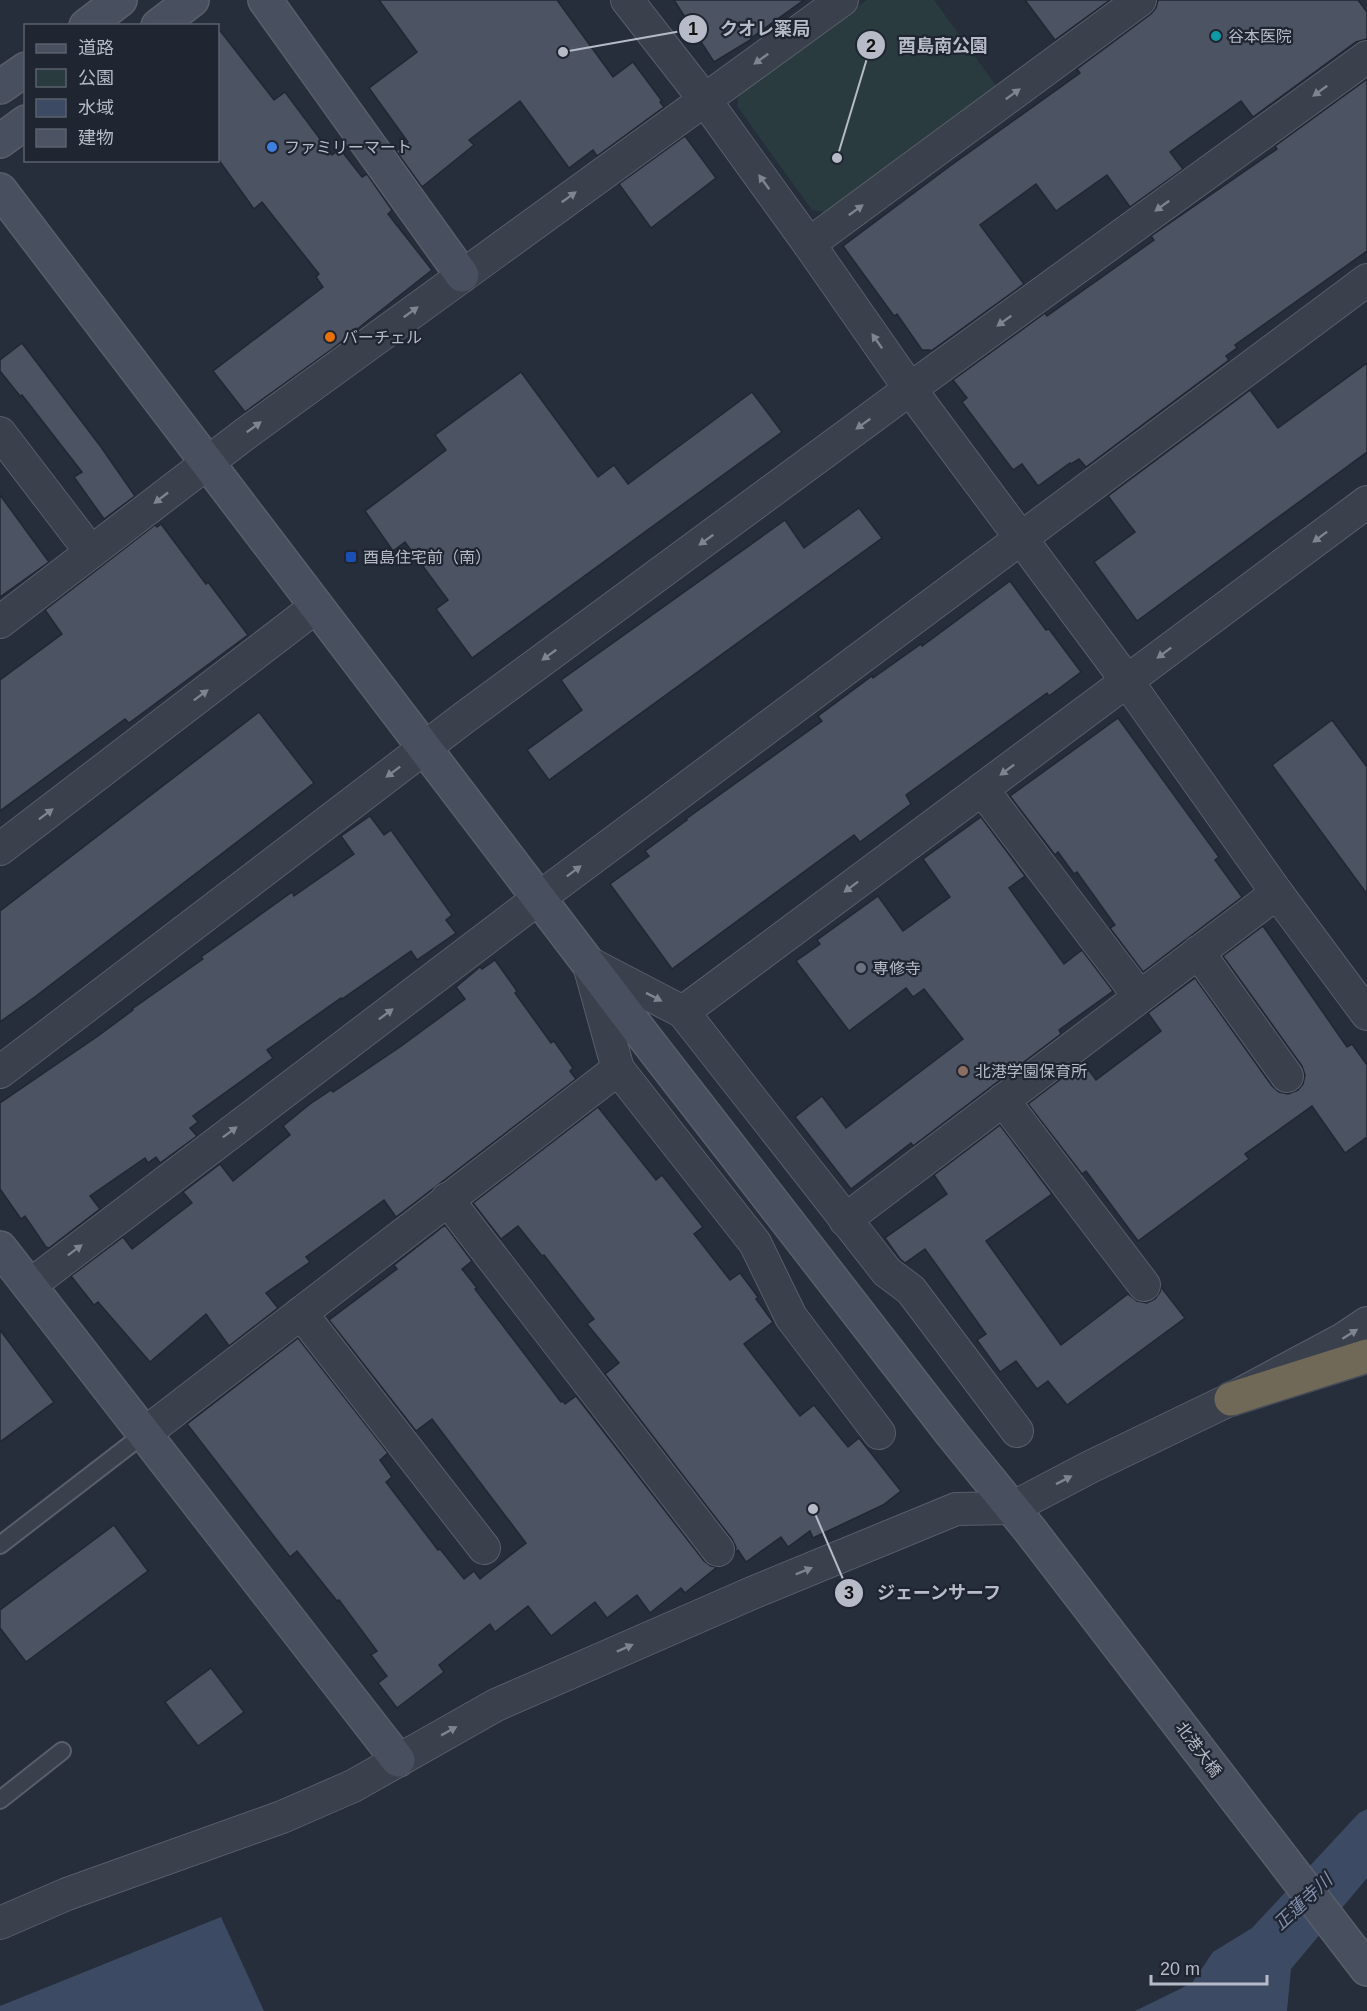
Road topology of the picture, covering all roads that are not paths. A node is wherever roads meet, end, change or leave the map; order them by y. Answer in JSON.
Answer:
{"nodes":[{"id":1,"x":120,"y":0,"type":"edge"},
{"id":2,"x":192,"y":0,"type":"edge"},
{"id":3,"x":265,"y":0,"type":"edge"},
{"id":4,"x":842,"y":0,"type":"edge"},
{"id":5,"x":1140,"y":0,"type":"edge"},
{"id":6,"x":630,"y":1,"type":"edge"},
{"id":7,"x":89,"y":24,"type":"edge"},
{"id":8,"x":161,"y":24,"type":"edge"},
{"id":9,"x":1367,"y":57,"type":"edge"},
{"id":10,"x":24,"y":70,"type":"edge"},
{"id":11,"x":0,"y":87,"type":"edge"},
{"id":12,"x":705,"y":100,"type":"junction"},
{"id":13,"x":24,"y":123,"type":"edge"},
{"id":14,"x":0,"y":141,"type":"edge"},
{"id":15,"x":0,"y":190,"type":"edge"},
{"id":16,"x":809,"y":244,"type":"junction"},
{"id":17,"x":462,"y":275,"type":"junction"},
{"id":18,"x":1367,"y":280,"type":"edge"},
{"id":19,"x":910,"y":389,"type":"junction"},
{"id":20,"x":6,"y":453,"type":"edge"},
{"id":21,"x":207,"y":462,"type":"junction"},
{"id":22,"x":1367,"y":502,"type":"edge"},
{"id":23,"x":1020,"y":538,"type":"junction"},
{"id":24,"x":91,"y":552,"type":"junction"},
{"id":25,"x":317,"y":606,"type":"junction"},
{"id":26,"x":0,"y":622,"type":"edge"},
{"id":27,"x":1127,"y":681,"type":"junction"},
{"id":28,"x":424,"y":748,"type":"junction"},
{"id":29,"x":982,"y":789,"type":"junction"},
{"id":30,"x":0,"y":849,"type":"edge"},
{"id":31,"x":1277,"y":893,"type":"junction"},
{"id":32,"x":538,"y":898,"type":"junction"},
{"id":33,"x":1198,"y":952,"type":"junction"},
{"id":34,"x":588,"y":963,"type":"junction"},
{"id":35,"x":1139,"y":996,"type":"junction"},
{"id":36,"x":683,"y":1012,"type":"junction"},
{"id":37,"x":1367,"y":1014,"type":"edge"},
{"id":38,"x":618,"y":1069,"type":"junction"},
{"id":39,"x":0,"y":1072,"type":"edge"},
{"id":40,"x":1287,"y":1076,"type":"dead end"},
{"id":41,"x":1003,"y":1100,"type":"junction"},
{"id":42,"x":447,"y":1199,"type":"junction"},
{"id":43,"x":845,"y":1220,"type":"junction"},
{"id":44,"x":0,"y":1248,"type":"edge"},
{"id":45,"x":29,"y":1286,"type":"junction"},
{"id":46,"x":1144,"y":1286,"type":"dead end"},
{"id":47,"x":300,"y":1313,"type":"junction"},
{"id":48,"x":1367,"y":1323,"type":"edge"},
{"id":49,"x":1367,"y":1356,"type":"edge"},
{"id":50,"x":1231,"y":1399,"type":"junction"},
{"id":51,"x":1017,"y":1431,"type":"dead end"},
{"id":52,"x":879,"y":1433,"type":"dead end"},
{"id":53,"x":144,"y":1434,"type":"junction"},
{"id":54,"x":1021,"y":1519,"type":"junction"},
{"id":55,"x":1,"y":1541,"type":"edge"},
{"id":56,"x":484,"y":1548,"type":"dead end"},
{"id":57,"x":718,"y":1550,"type":"dead end"},
{"id":58,"x":62,"y":1751,"type":"dead end"},
{"id":59,"x":398,"y":1760,"type":"junction"},
{"id":60,"x":0,"y":1800,"type":"edge"},
{"id":61,"x":0,"y":1923,"type":"edge"},
{"id":62,"x":1367,"y":1969,"type":"edge"}],
"edges":[{"from":1,"to":7,"type":"street"},
{"from":2,"to":8,"type":"street"},
{"from":3,"to":17,"type":"street"},
{"from":4,"to":12,"type":"street","one_way":true},
{"from":16,"to":5,"type":"street","one_way":true},
{"from":6,"to":12,"type":"street"},
{"from":9,"to":19,"type":"street","one_way":true},
{"from":10,"to":11,"type":"street"},
{"from":16,"to":12,"type":"street","one_way":true},
{"from":17,"to":12,"type":"street","one_way":true},
{"from":13,"to":14,"type":"street"},
{"from":15,"to":21,"type":"street","name":"北港大橋"},
{"from":19,"to":16,"type":"street","one_way":true},
{"from":21,"to":17,"type":"street","one_way":true},
{"from":18,"to":23,"type":"street"},
{"from":19,"to":23,"type":"street"},
{"from":19,"to":28,"type":"street","one_way":true},
{"from":20,"to":24,"type":"street"},
{"from":21,"to":24,"type":"street","one_way":true},
{"from":21,"to":25,"type":"street","name":"北港大橋"},
{"from":22,"to":27,"type":"street","one_way":true},
{"from":23,"to":27,"type":"street"},
{"from":32,"to":23,"type":"street","one_way":true},
{"from":24,"to":26,"type":"street"},
{"from":25,"to":28,"type":"street","name":"北港大橋"},
{"from":30,"to":25,"type":"street","one_way":true},
{"from":27,"to":29,"type":"street","one_way":true},
{"from":27,"to":31,"type":"street"},
{"from":28,"to":32,"type":"street","name":"北港大橋"},
{"from":28,"to":39,"type":"street","one_way":true},
{"from":29,"to":35,"type":"street"},
{"from":29,"to":36,"type":"street","one_way":true},
{"from":31,"to":33,"type":"street"},
{"from":31,"to":37,"type":"street"},
{"from":32,"to":34,"type":"street","name":"北港大橋"},
{"from":45,"to":32,"type":"street","one_way":true},
{"from":33,"to":35,"type":"street"},
{"from":33,"to":40,"type":"street"},
{"from":34,"to":36,"type":"street","one_way":true},
{"from":34,"to":38,"type":"street"},
{"from":34,"to":54,"type":"street","name":"北港大橋"},
{"from":35,"to":41,"type":"street"},
{"from":36,"to":43,"type":"street"},
{"from":38,"to":42,"type":"street"},
{"from":38,"to":52,"type":"street"},
{"from":41,"to":43,"type":"street"},
{"from":41,"to":46,"type":"street"},
{"from":42,"to":47,"type":"street"},
{"from":42,"to":57,"type":"street"},
{"from":43,"to":51,"type":"street"},
{"from":44,"to":45,"type":"street"},
{"from":45,"to":53,"type":"street"},
{"from":47,"to":53,"type":"street"},
{"from":47,"to":56,"type":"street"},
{"from":50,"to":48,"type":"street","one_way":true},
{"from":49,"to":50,"type":"highway"},
{"from":54,"to":50,"type":"street","one_way":true},
{"from":53,"to":55,"type":"lane"},
{"from":53,"to":59,"type":"street"},
{"from":59,"to":54,"type":"street","one_way":true},
{"from":54,"to":62,"type":"street","name":"北港大橋"},
{"from":58,"to":60,"type":"lane"},
{"from":59,"to":61,"type":"street"}]}
